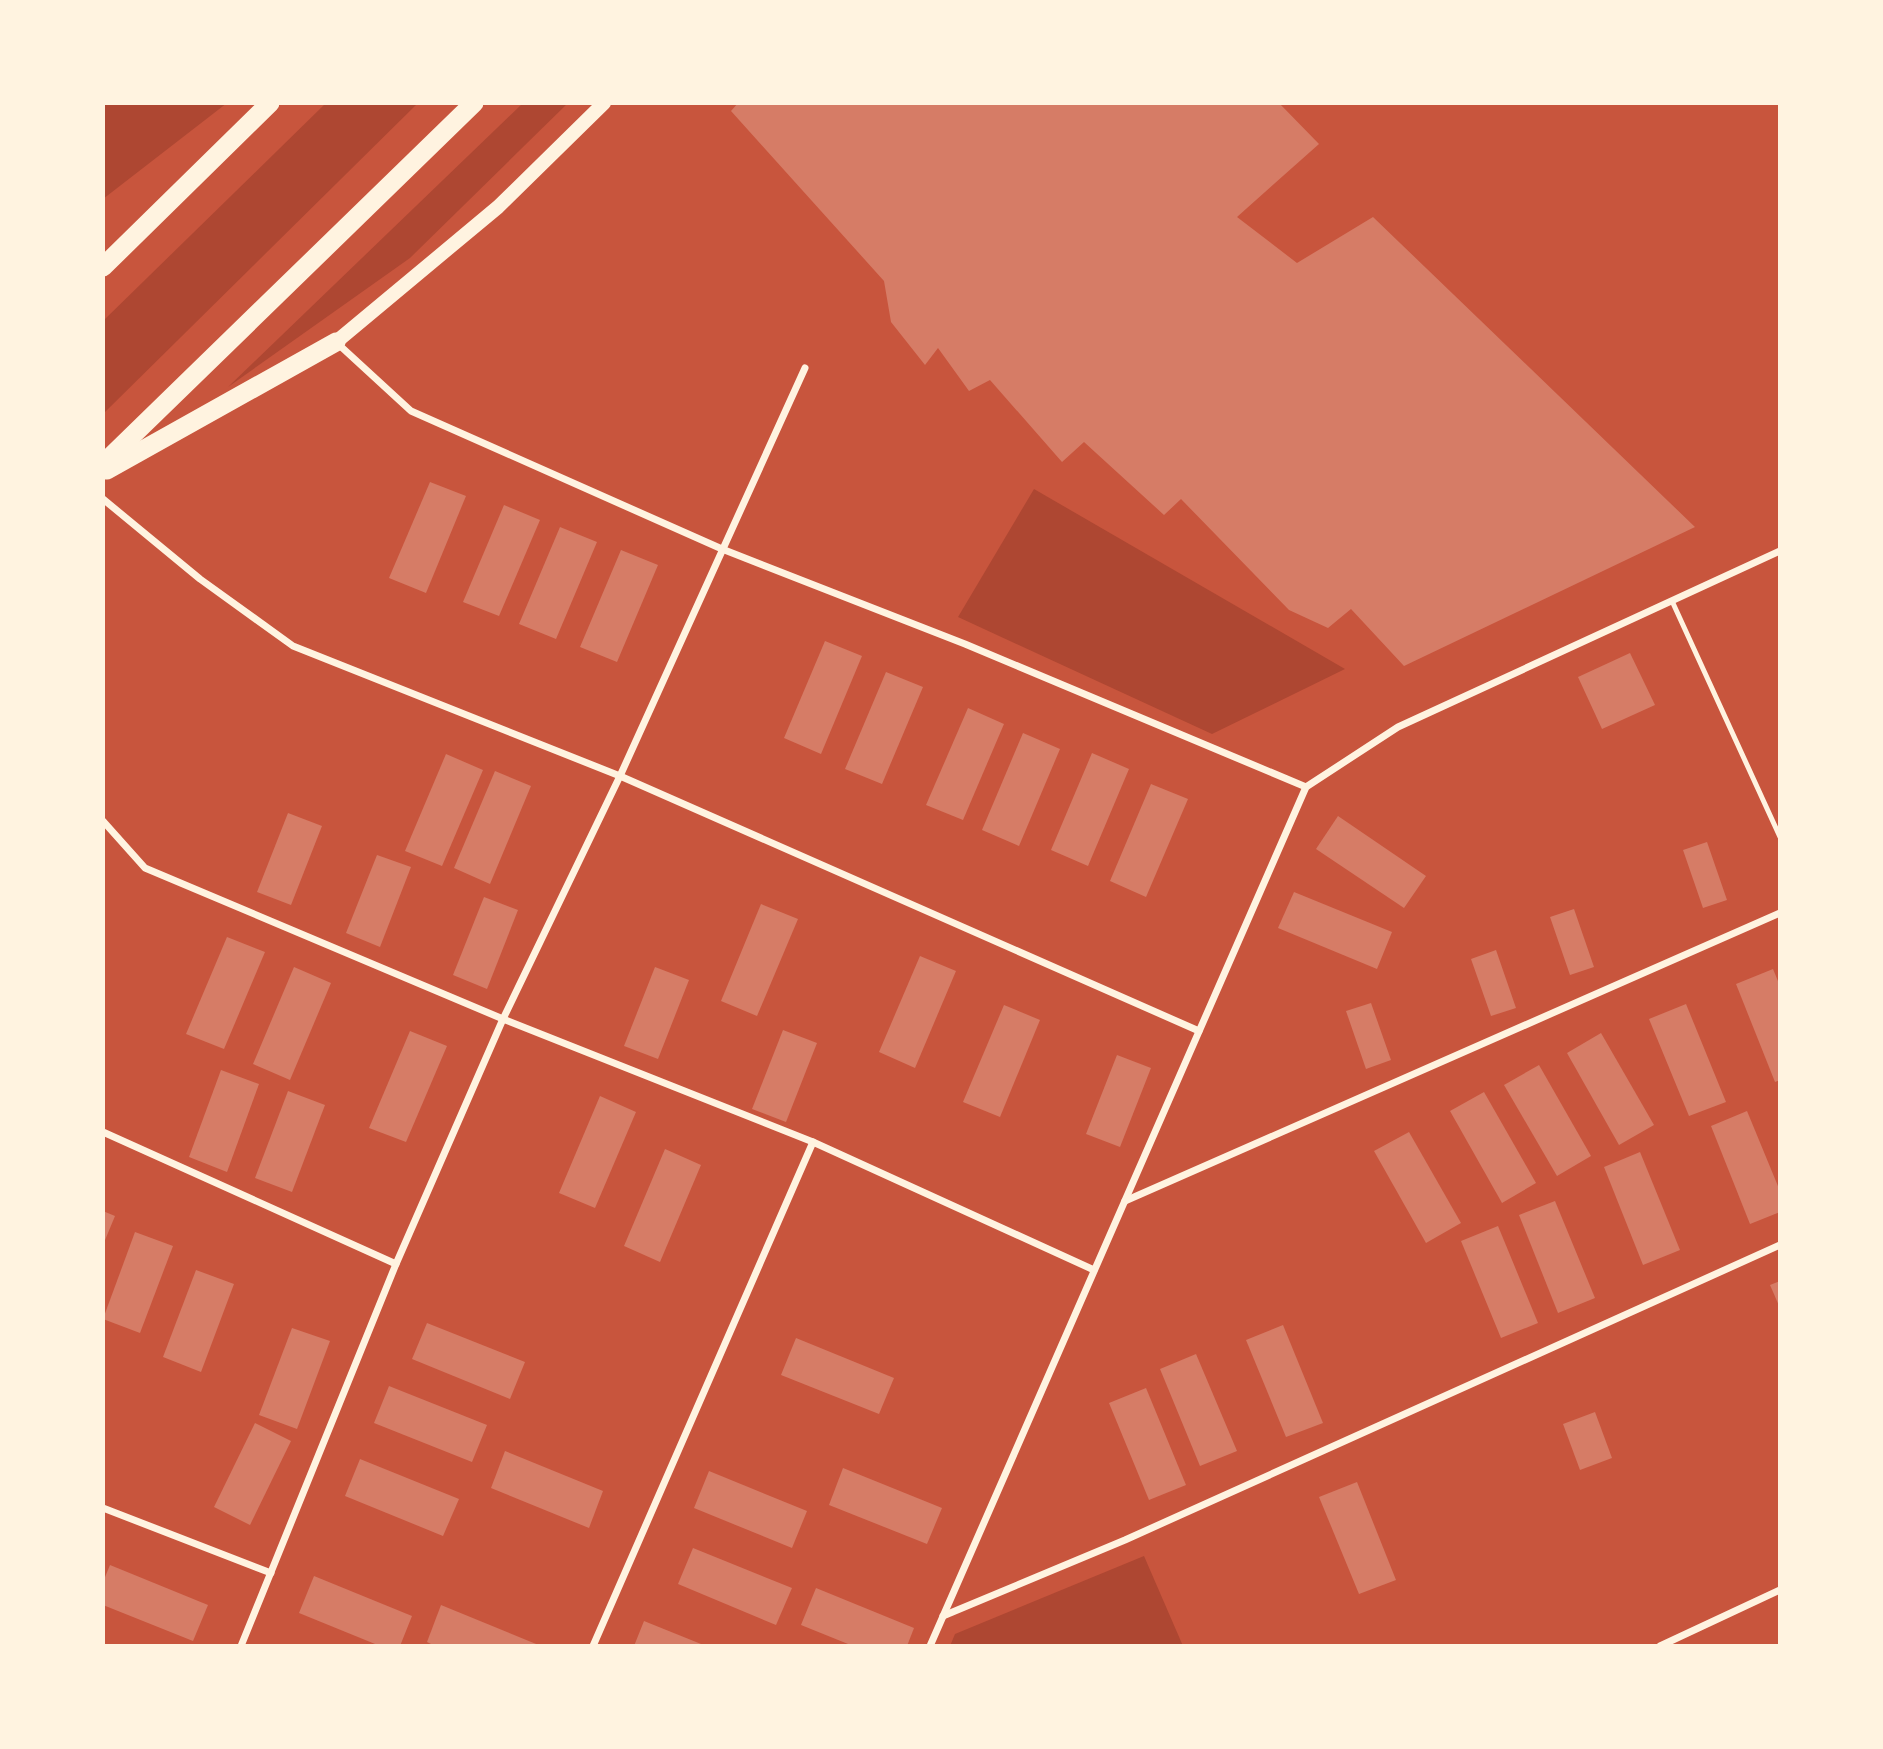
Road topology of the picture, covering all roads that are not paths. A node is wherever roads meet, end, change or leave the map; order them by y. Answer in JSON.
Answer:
{"nodes":[{"id":1,"x":270,"y":103,"type":"edge"},
{"id":2,"x":474,"y":103,"type":"edge"},
{"id":3,"x":604,"y":103,"type":"edge"},
{"id":4,"x":123,"y":247,"type":"junction"},
{"id":5,"x":103,"y":259,"type":"edge"},
{"id":6,"x":103,"y":267,"type":"edge"},
{"id":7,"x":336,"y":342,"type":"junction"},
{"id":8,"x":805,"y":368,"type":"dead end"},
{"id":9,"x":103,"y":464,"type":"edge"},
{"id":10,"x":103,"y":472,"type":"edge"},
{"id":11,"x":103,"y":499,"type":"edge"},
{"id":12,"x":722,"y":549,"type":"junction"},
{"id":13,"x":1780,"y":551,"type":"edge"},
{"id":14,"x":1672,"y":601,"type":"junction"},
{"id":15,"x":620,"y":776,"type":"junction"},
{"id":16,"x":1306,"y":787,"type":"junction"},
{"id":17,"x":103,"y":821,"type":"edge"},
{"id":18,"x":1780,"y":837,"type":"edge"},
{"id":19,"x":1780,"y":912,"type":"edge"},
{"id":20,"x":503,"y":1020,"type":"junction"},
{"id":21,"x":1199,"y":1031,"type":"junction"},
{"id":22,"x":103,"y":1132,"type":"edge"},
{"id":23,"x":813,"y":1142,"type":"junction"},
{"id":24,"x":1124,"y":1201,"type":"junction"},
{"id":25,"x":1780,"y":1245,"type":"edge"},
{"id":26,"x":396,"y":1264,"type":"junction"},
{"id":27,"x":1094,"y":1270,"type":"junction"},
{"id":28,"x":103,"y":1508,"type":"edge"},
{"id":29,"x":271,"y":1573,"type":"junction"},
{"id":30,"x":1780,"y":1590,"type":"edge"},
{"id":31,"x":943,"y":1616,"type":"junction"},
{"id":32,"x":241,"y":1646,"type":"edge"},
{"id":33,"x":593,"y":1646,"type":"edge"},
{"id":34,"x":930,"y":1646,"type":"edge"},
{"id":35,"x":1660,"y":1646,"type":"edge"}],
"edges":[{"from":1,"to":4,"type":"highway"},
{"from":2,"to":9,"type":"highway"},
{"from":3,"to":7,"type":"main road"},
{"from":4,"to":5,"type":"highway"},
{"from":4,"to":6,"type":"highway"},
{"from":7,"to":10,"type":"highway"},
{"from":7,"to":12,"type":"street"},
{"from":8,"to":12,"type":"street"},
{"from":11,"to":15,"type":"street"},
{"from":12,"to":15,"type":"street"},
{"from":12,"to":16,"type":"street"},
{"from":13,"to":14,"type":"street"},
{"from":14,"to":16,"type":"street"},
{"from":14,"to":18,"type":"lane"},
{"from":15,"to":20,"type":"street"},
{"from":15,"to":21,"type":"street"},
{"from":16,"to":21,"type":"street"},
{"from":17,"to":20,"type":"street"},
{"from":19,"to":24,"type":"street"},
{"from":20,"to":23,"type":"street"},
{"from":20,"to":26,"type":"street"},
{"from":21,"to":24,"type":"street"},
{"from":22,"to":26,"type":"street"},
{"from":23,"to":27,"type":"street"},
{"from":23,"to":33,"type":"street"},
{"from":24,"to":27,"type":"street"},
{"from":25,"to":31,"type":"street"},
{"from":26,"to":29,"type":"street"},
{"from":27,"to":31,"type":"street"},
{"from":28,"to":29,"type":"street"},
{"from":29,"to":32,"type":"street"},
{"from":30,"to":35,"type":"street"},
{"from":31,"to":34,"type":"street"}]}
